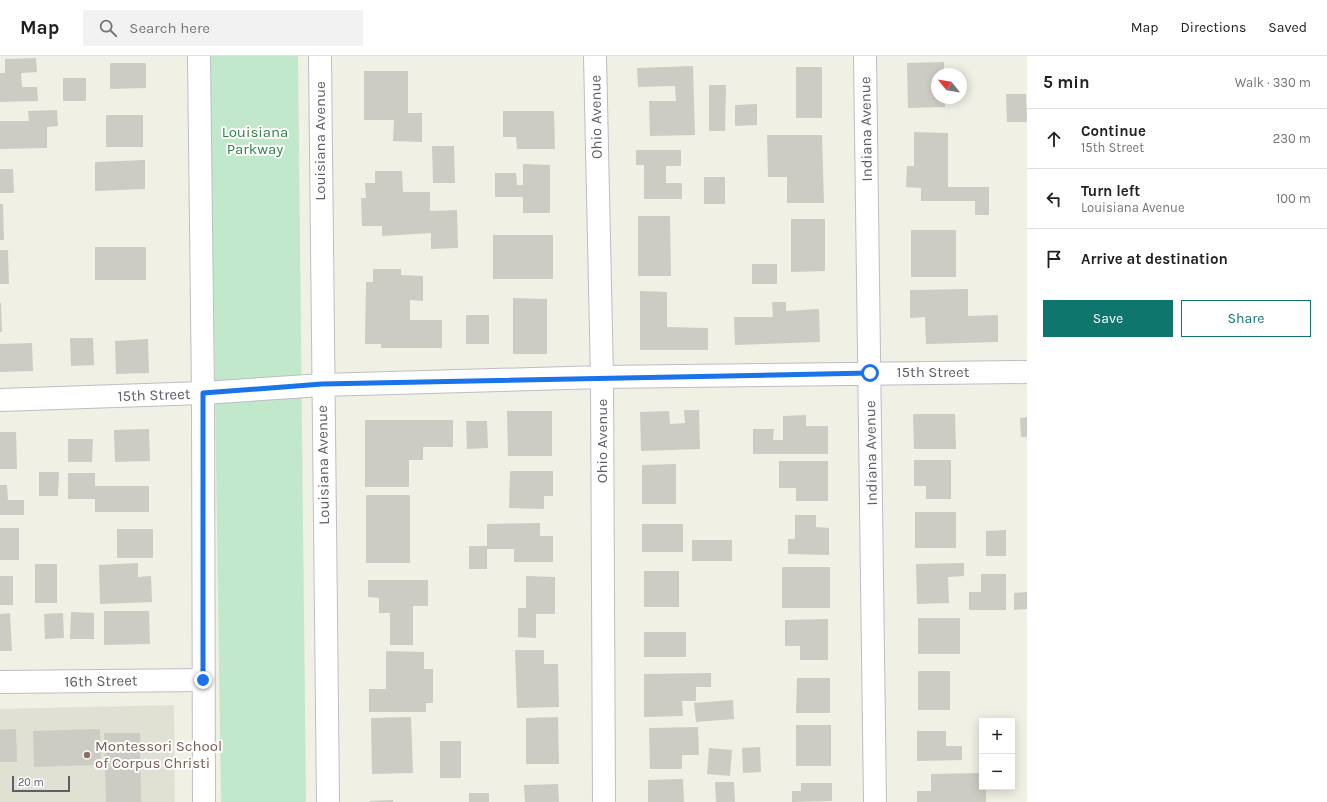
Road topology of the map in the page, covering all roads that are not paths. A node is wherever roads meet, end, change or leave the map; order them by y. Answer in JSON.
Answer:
{"nodes":[{"id":1,"x":199,"y":56,"type":"edge"},
{"id":2,"x":320,"y":56,"type":"edge"},
{"id":3,"x":595,"y":56,"type":"edge"},
{"id":4,"x":864,"y":56,"type":"edge"},
{"id":5,"x":1027,"y":372,"type":"edge"},
{"id":6,"x":870,"y":373,"type":"junction"},
{"id":7,"x":602,"y":377,"type":"junction"},
{"id":8,"x":322,"y":384,"type":"junction"},
{"id":9,"x":203,"y":393,"type":"junction"},
{"id":10,"x":0,"y":400,"type":"edge"},
{"id":11,"x":203,"y":680,"type":"junction"},
{"id":12,"x":0,"y":682,"type":"edge"},
{"id":13,"x":204,"y":802,"type":"edge"},
{"id":14,"x":328,"y":802,"type":"edge"},
{"id":15,"x":604,"y":802,"type":"edge"},
{"id":16,"x":875,"y":802,"type":"edge"}],
"edges":[{"from":1,"to":9,"type":"street"},
{"from":2,"to":8,"type":"street","name":"Louisiana Avenue"},
{"from":3,"to":7,"type":"street","name":"Ohio Avenue"},
{"from":4,"to":6,"type":"street","name":"Indiana Avenue"},
{"from":5,"to":6,"type":"street","name":"15th Street"},
{"from":6,"to":7,"type":"street","name":"15th Street"},
{"from":6,"to":16,"type":"street","name":"Indiana Avenue"},
{"from":7,"to":8,"type":"street","name":"15th Street"},
{"from":7,"to":15,"type":"street","name":"Ohio Avenue"},
{"from":8,"to":9,"type":"street","name":"15th Street"},
{"from":8,"to":14,"type":"street","name":"Louisiana Avenue"},
{"from":9,"to":10,"type":"street","name":"15th Street"},
{"from":9,"to":11,"type":"street"},
{"from":11,"to":12,"type":"street","name":"16th Street"},
{"from":11,"to":13,"type":"street"}]}
